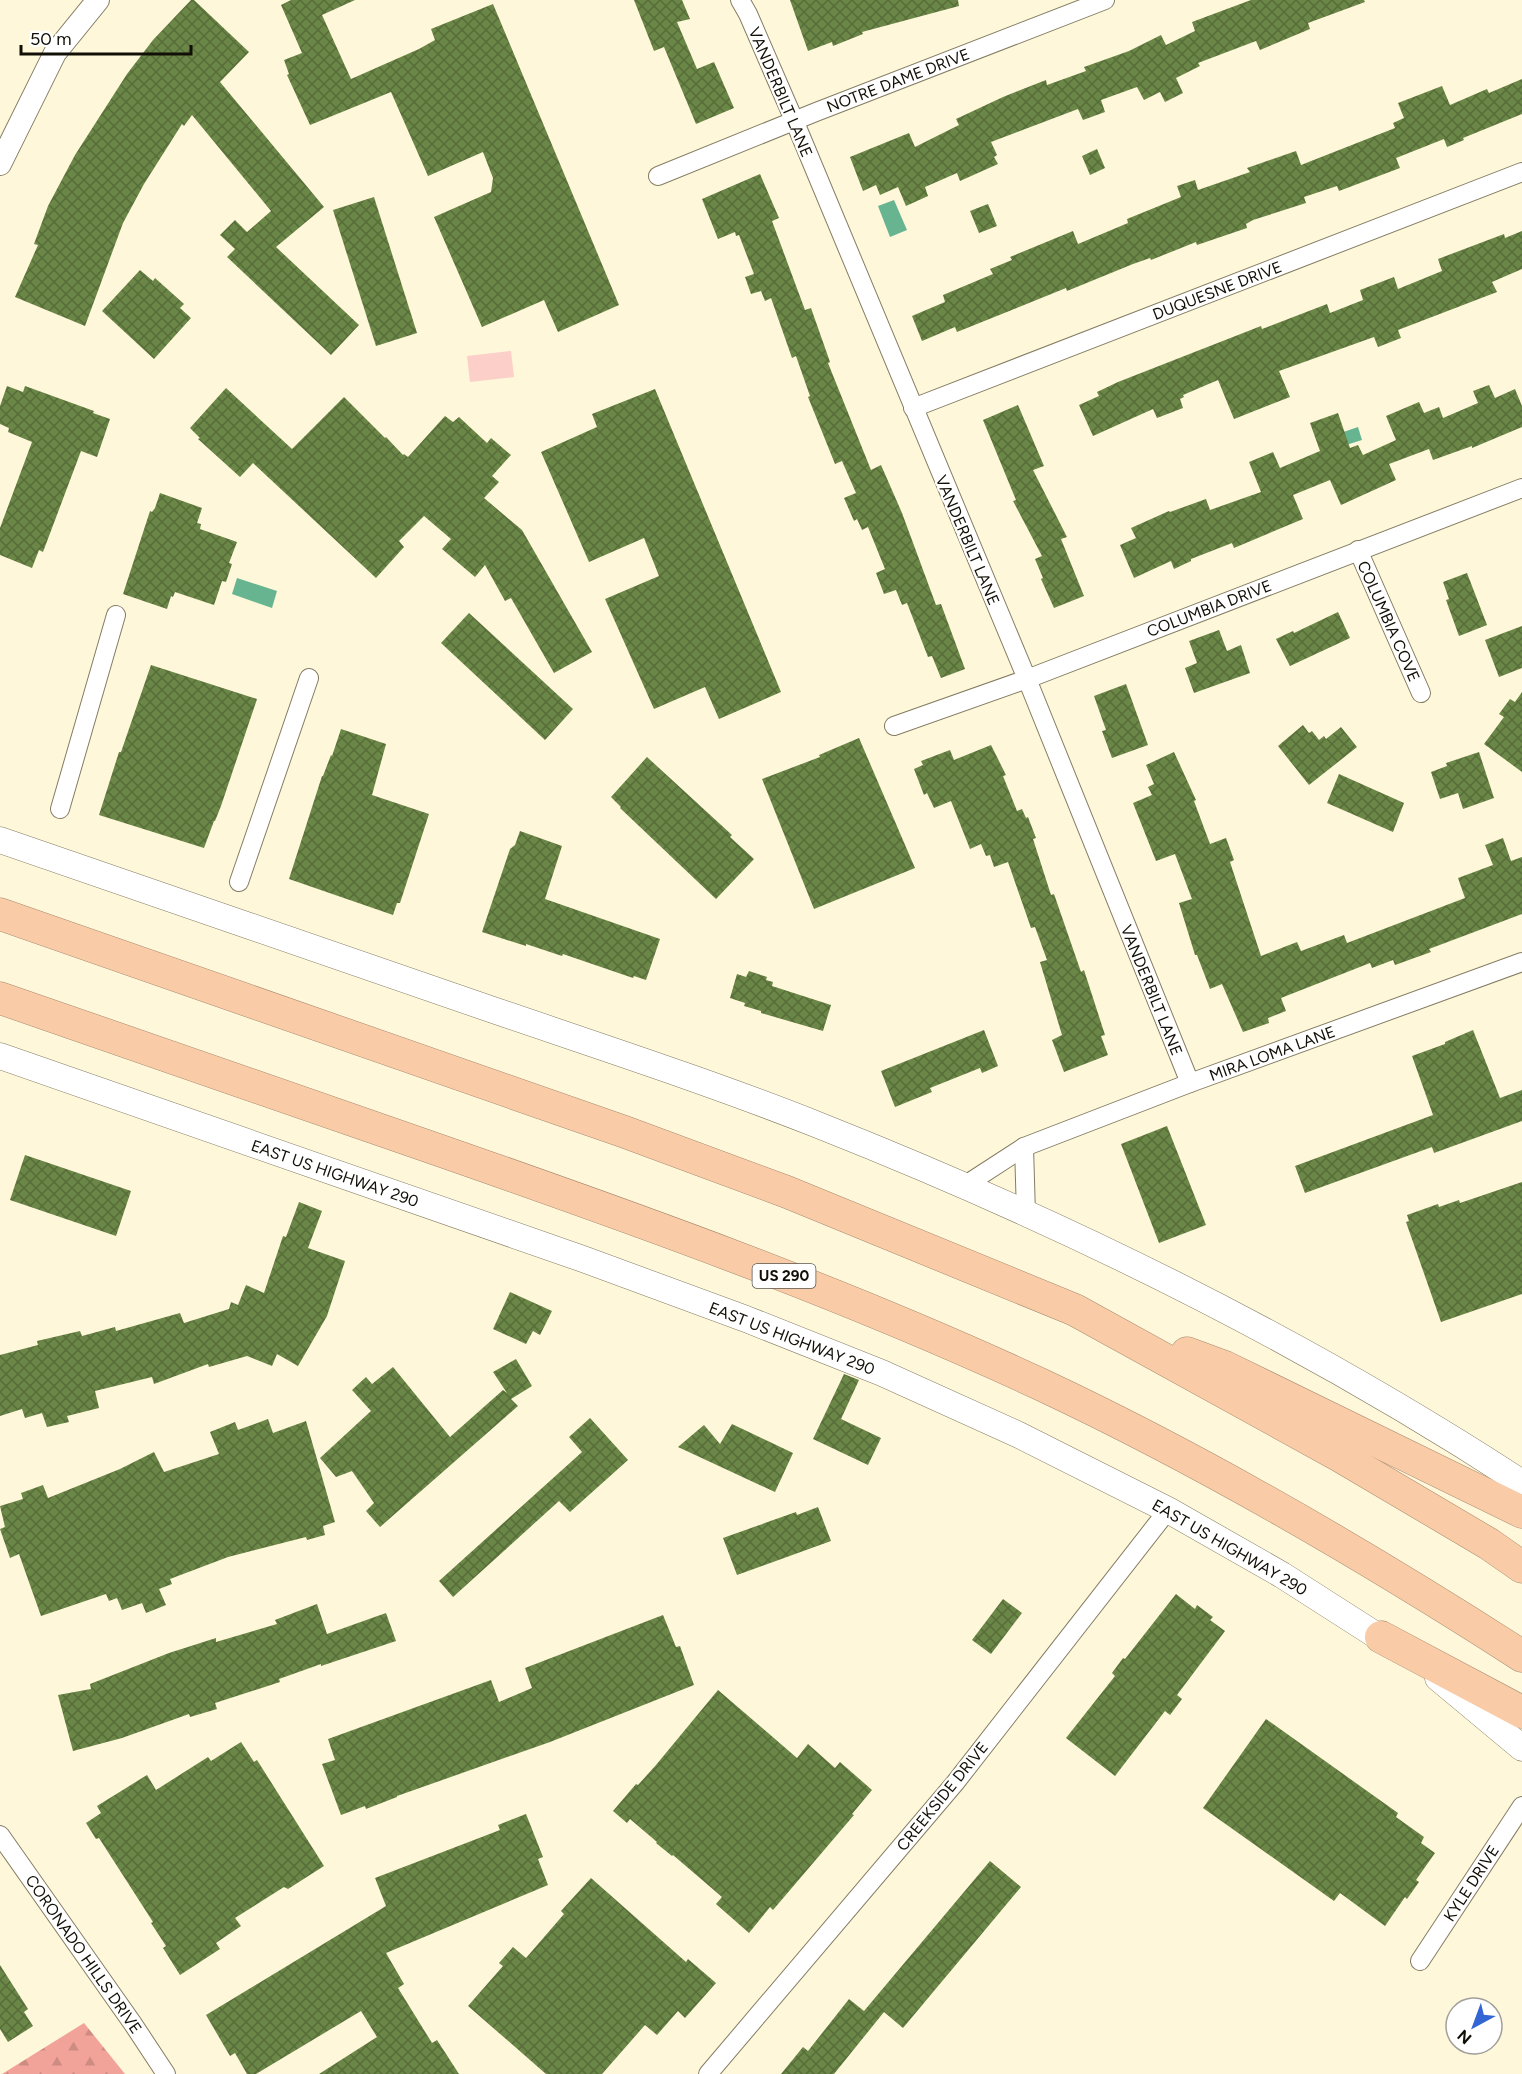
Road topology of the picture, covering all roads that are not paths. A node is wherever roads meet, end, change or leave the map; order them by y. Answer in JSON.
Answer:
{"nodes":[{"id":1,"x":98,"y":0,"type":"edge"},
{"id":2,"x":740,"y":0,"type":"edge"},
{"id":3,"x":1105,"y":0,"type":"edge"},
{"id":4,"x":794,"y":120,"type":"junction"},
{"id":5,"x":0,"y":164,"type":"edge"},
{"id":6,"x":1522,"y":172,"type":"edge"},
{"id":7,"x":658,"y":176,"type":"dead end"},
{"id":8,"x":913,"y":408,"type":"junction"},
{"id":9,"x":1522,"y":488,"type":"edge"},
{"id":10,"x":1358,"y":550,"type":"junction"},
{"id":11,"x":116,"y":615,"type":"dead end"},
{"id":12,"x":309,"y":678,"type":"dead end"},
{"id":13,"x":1027,"y":679,"type":"junction"},
{"id":14,"x":1421,"y":693,"type":"dead end"},
{"id":15,"x":894,"y":726,"type":"dead end"},
{"id":16,"x":60,"y":809,"type":"dead end"},
{"id":17,"x":0,"y":840,"type":"edge"},
{"id":18,"x":239,"y":882,"type":"dead end"},
{"id":19,"x":0,"y":915,"type":"edge"},
{"id":20,"x":1522,"y":962,"type":"edge"},
{"id":21,"x":0,"y":998,"type":"edge"},
{"id":22,"x":0,"y":1056,"type":"edge"},
{"id":23,"x":1190,"y":1083,"type":"junction"},
{"id":24,"x":1024,"y":1148,"type":"junction"},
{"id":25,"x":964,"y":1186,"type":"junction"},
{"id":26,"x":1026,"y":1214,"type":"junction"},
{"id":27,"x":1075,"y":1310,"type":"junction"},
{"id":28,"x":1522,"y":1483,"type":"edge"},
{"id":29,"x":1168,"y":1510,"type":"junction"},
{"id":30,"x":1522,"y":1512,"type":"edge"},
{"id":31,"x":1522,"y":1567,"type":"edge"},
{"id":32,"x":1381,"y":1637,"type":"junction"},
{"id":33,"x":1522,"y":1656,"type":"edge"},
{"id":34,"x":1522,"y":1712,"type":"edge"},
{"id":35,"x":1522,"y":1748,"type":"edge"},
{"id":36,"x":1522,"y":1806,"type":"edge"},
{"id":37,"x":0,"y":1835,"type":"edge"},
{"id":38,"x":1420,"y":1961,"type":"dead end"},
{"id":39,"x":166,"y":2074,"type":"edge"},
{"id":40,"x":708,"y":2074,"type":"edge"}],
"edges":[{"from":1,"to":5,"type":"street"},
{"from":2,"to":4,"type":"street","name":"VANDERBILT LANE"},
{"from":3,"to":4,"type":"street","name":"NOTRE DAME DRIVE"},
{"from":4,"to":7,"type":"street","name":"NOTRE DAME DRIVE"},
{"from":4,"to":8,"type":"street","name":"VANDERBILT LANE"},
{"from":6,"to":8,"type":"street","name":"DUQUESNE DRIVE"},
{"from":8,"to":13,"type":"street","name":"VANDERBILT LANE"},
{"from":9,"to":10,"type":"street","name":"COLUMBIA DRIVE"},
{"from":10,"to":13,"type":"street","name":"COLUMBIA DRIVE"},
{"from":10,"to":14,"type":"street","name":"COLUMBIA COVE"},
{"from":11,"to":16,"type":"street"},
{"from":12,"to":18,"type":"street"},
{"from":13,"to":15,"type":"street","name":"COLUMBIA DRIVE"},
{"from":13,"to":23,"type":"street","name":"VANDERBILT LANE"},
{"from":17,"to":25,"type":"main road"},
{"from":19,"to":27,"type":"highway"},
{"from":20,"to":23,"type":"street","name":"MIRA LOMA LANE"},
{"from":21,"to":33,"type":"highway","number":"US 290"},
{"from":22,"to":29,"type":"main road","name":"EAST US HIGHWAY 290"},
{"from":23,"to":24,"type":"street","name":"MIRA LOMA LANE"},
{"from":24,"to":25,"type":"street","name":"MIRA LOMA LANE"},
{"from":24,"to":26,"type":"street"},
{"from":25,"to":26,"type":"main road"},
{"from":26,"to":28,"type":"main road"},
{"from":27,"to":30,"type":"highway"},
{"from":27,"to":31,"type":"highway"},
{"from":29,"to":32,"type":"main road","name":"EAST US HIGHWAY 290"},
{"from":29,"to":40,"type":"street","name":"CREEKSIDE DRIVE"},
{"from":32,"to":34,"type":"highway"},
{"from":32,"to":35,"type":"main road","name":"EAST US HIGHWAY 290"},
{"from":36,"to":38,"type":"street","name":"KYLE DRIVE"},
{"from":37,"to":39,"type":"street","name":"CORONADO HILLS DRIVE"}]}
